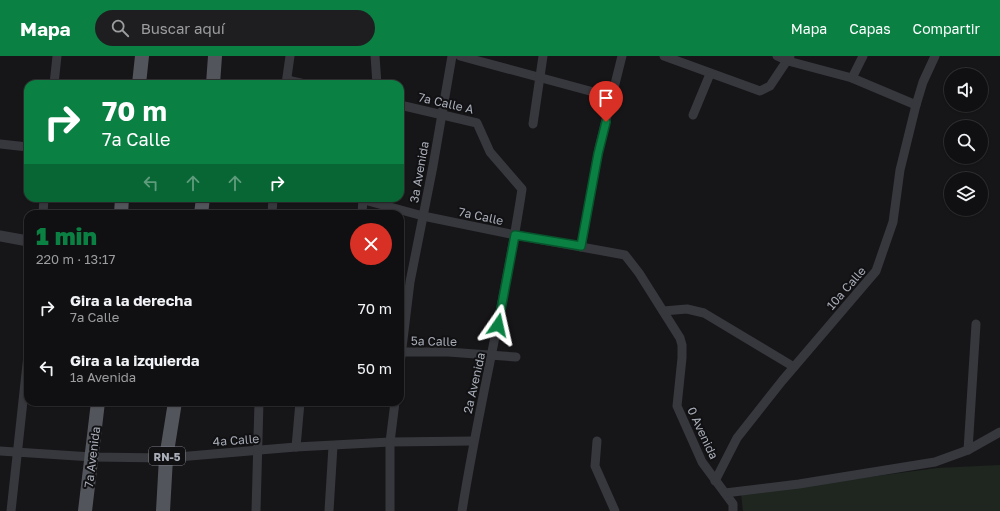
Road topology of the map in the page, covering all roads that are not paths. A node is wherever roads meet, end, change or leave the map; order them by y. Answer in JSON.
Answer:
{"nodes":[{"id":1,"x":57,"y":56,"type":"edge"},
{"id":2,"x":142,"y":56,"type":"edge"},
{"id":3,"x":215,"y":56,"type":"edge"},
{"id":4,"x":290,"y":56,"type":"edge"},
{"id":5,"x":375,"y":56,"type":"edge"},
{"id":6,"x":452,"y":56,"type":"edge"},
{"id":7,"x":460,"y":56,"type":"edge"},
{"id":8,"x":543,"y":56,"type":"edge"},
{"id":9,"x":622,"y":56,"type":"edge"},
{"id":10,"x":664,"y":56,"type":"edge"},
{"id":11,"x":778,"y":56,"type":"edge"},
{"id":12,"x":863,"y":56,"type":"edge"},
{"id":13,"x":935,"y":56,"type":"edge"},
{"id":14,"x":789,"y":58,"type":"edge"},
{"id":15,"x":710,"y":74,"type":"junction"},
{"id":16,"x":540,"y":77,"type":"junction"},
{"id":17,"x":852,"y":78,"type":"junction"},
{"id":18,"x":54,"y":80,"type":"edge"},
{"id":19,"x":139,"y":80,"type":"edge"},
{"id":20,"x":213,"y":80,"type":"edge"},
{"id":21,"x":286,"y":80,"type":"edge"},
{"id":22,"x":377,"y":80,"type":"edge"},
{"id":23,"x":612,"y":96,"type":"junction"},
{"id":24,"x":916,"y":105,"type":"junction"},
{"id":25,"x":404,"y":107,"type":"edge"},
{"id":26,"x":442,"y":115,"type":"junction"},
{"id":27,"x":693,"y":115,"type":"dead end"},
{"id":28,"x":533,"y":124,"type":"dead end"},
{"id":29,"x":0,"y":144,"type":"edge"},
{"id":30,"x":24,"y":147,"type":"edge"},
{"id":31,"x":522,"y":189,"type":"joint"},
{"id":32,"x":375,"y":202,"type":"edge"},
{"id":33,"x":402,"y":210,"type":"edge"},
{"id":34,"x":404,"y":210,"type":"edge"},
{"id":35,"x":423,"y":216,"type":"junction"},
{"id":36,"x":515,"y":235,"type":"junction"},
{"id":37,"x":0,"y":236,"type":"edge"},
{"id":38,"x":24,"y":240,"type":"edge"},
{"id":39,"x":581,"y":246,"type":"junction"},
{"id":40,"x":625,"y":255,"type":"joint"},
{"id":41,"x":663,"y":311,"type":"junction"},
{"id":42,"x":404,"y":324,"type":"edge"},
{"id":43,"x":976,"y":324,"type":"dead end"},
{"id":44,"x":404,"y":352,"type":"edge"},
{"id":45,"x":493,"y":354,"type":"junction"},
{"id":46,"x":516,"y":357,"type":"dead end"},
{"id":47,"x":794,"y":367,"type":"junction"},
{"id":48,"x":24,"y":394,"type":"edge"},
{"id":49,"x":98,"y":406,"type":"edge"},
{"id":50,"x":174,"y":406,"type":"edge"},
{"id":51,"x":259,"y":406,"type":"edge"},
{"id":52,"x":300,"y":406,"type":"edge"},
{"id":53,"x":394,"y":406,"type":"edge"},
{"id":54,"x":1000,"y":432,"type":"edge"},
{"id":55,"x":597,"y":440,"type":"dead end"},
{"id":56,"x":473,"y":441,"type":"junction"},
{"id":57,"x":390,"y":442,"type":"junction"},
{"id":58,"x":333,"y":446,"type":"junction"},
{"id":59,"x":296,"y":447,"type":"junction"},
{"id":60,"x":968,"y":450,"type":"junction"},
{"id":61,"x":0,"y":451,"type":"edge"},
{"id":62,"x":258,"y":451,"type":"junction"},
{"id":63,"x":18,"y":452,"type":"junction"},
{"id":64,"x":92,"y":457,"type":"junction"},
{"id":65,"x":166,"y":458,"type":"junction"},
{"id":66,"x":715,"y":481,"type":"junction"},
{"id":67,"x":725,"y":493,"type":"junction"},
{"id":68,"x":11,"y":511,"type":"edge"},
{"id":69,"x":85,"y":511,"type":"edge"},
{"id":70,"x":163,"y":511,"type":"edge"},
{"id":71,"x":256,"y":511,"type":"edge"},
{"id":72,"x":329,"y":511,"type":"edge"},
{"id":73,"x":390,"y":511,"type":"edge"},
{"id":74,"x":462,"y":511,"type":"edge"},
{"id":75,"x":615,"y":511,"type":"edge"},
{"id":76,"x":733,"y":511,"type":"edge"}],
"edges":[{"from":1,"to":18,"type":"street"},
{"from":2,"to":19,"type":"main road"},
{"from":3,"to":20,"type":"main road"},
{"from":4,"to":21,"type":"street"},
{"from":5,"to":22,"type":"street"},
{"from":6,"to":26,"type":"street","name":"3a Avenida"},
{"from":7,"to":16,"type":"street"},
{"from":8,"to":16,"type":"street"},
{"from":9,"to":23,"type":"street"},
{"from":10,"to":15,"type":"street"},
{"from":11,"to":14,"type":"street"},
{"from":12,"to":17,"type":"street"},
{"from":13,"to":24,"type":"street","name":"10a Calle"},
{"from":14,"to":15,"type":"street"},
{"from":14,"to":17,"type":"street"},
{"from":15,"to":27,"type":"street"},
{"from":16,"to":23,"type":"street"},
{"from":16,"to":28,"type":"street"},
{"from":17,"to":24,"type":"street"},
{"from":23,"to":39,"type":"street"},
{"from":24,"to":47,"type":"street","name":"10a Calle"},
{"from":25,"to":26,"type":"street","name":"7a Calle A"},
{"from":26,"to":31,"type":"street","name":"7a Calle A"},
{"from":26,"to":35,"type":"street","name":"3a Avenida"},
{"from":29,"to":30,"type":"street"},
{"from":31,"to":36,"type":"street","name":"2a Avenida"},
{"from":32,"to":33,"type":"street","name":"7a Calle"},
{"from":34,"to":35,"type":"street","name":"7a Calle"},
{"from":35,"to":36,"type":"street","name":"7a Calle"},
{"from":35,"to":42,"type":"street","name":"3a Avenida"},
{"from":36,"to":39,"type":"street","name":"7a Calle"},
{"from":36,"to":45,"type":"street","name":"2a Avenida"},
{"from":37,"to":38,"type":"street"},
{"from":39,"to":40,"type":"street","name":"7a Calle"},
{"from":40,"to":41,"type":"street","name":"0 Avenida"},
{"from":41,"to":47,"type":"street"},
{"from":41,"to":66,"type":"street","name":"0 Avenida"},
{"from":43,"to":60,"type":"street"},
{"from":44,"to":45,"type":"street","name":"5a Calle"},
{"from":45,"to":46,"type":"street","name":"5a Calle"},
{"from":45,"to":56,"type":"street","name":"2a Avenida"},
{"from":47,"to":66,"type":"street","name":"10a Calle"},
{"from":48,"to":63,"type":"street"},
{"from":49,"to":64,"type":"main road","name":"7a Avenida"},
{"from":50,"to":65,"type":"main road","number":"RN-5"},
{"from":51,"to":62,"type":"street"},
{"from":52,"to":59,"type":"street"},
{"from":53,"to":57,"type":"street"},
{"from":54,"to":60,"type":"street"},
{"from":55,"to":75,"type":"street"},
{"from":56,"to":57,"type":"street","name":"4a Calle"},
{"from":56,"to":74,"type":"street","name":"2a Avenida"},
{"from":57,"to":58,"type":"street","name":"4a Calle"},
{"from":57,"to":73,"type":"street"},
{"from":58,"to":59,"type":"street","name":"4a Calle"},
{"from":58,"to":72,"type":"street"},
{"from":59,"to":62,"type":"street","name":"4a Calle"},
{"from":60,"to":67,"type":"street"},
{"from":61,"to":63,"type":"street","name":"4a Calle"},
{"from":62,"to":65,"type":"street","name":"4a Calle"},
{"from":62,"to":71,"type":"street"},
{"from":63,"to":64,"type":"street","name":"4a Calle"},
{"from":63,"to":68,"type":"street"},
{"from":64,"to":65,"type":"street","name":"4a Calle"},
{"from":64,"to":69,"type":"main road","name":"7a Avenida"},
{"from":65,"to":70,"type":"main road","number":"RN-5"},
{"from":66,"to":67,"type":"street","name":"0 Avenida"},
{"from":67,"to":76,"type":"street","name":"0 Avenida"}]}
